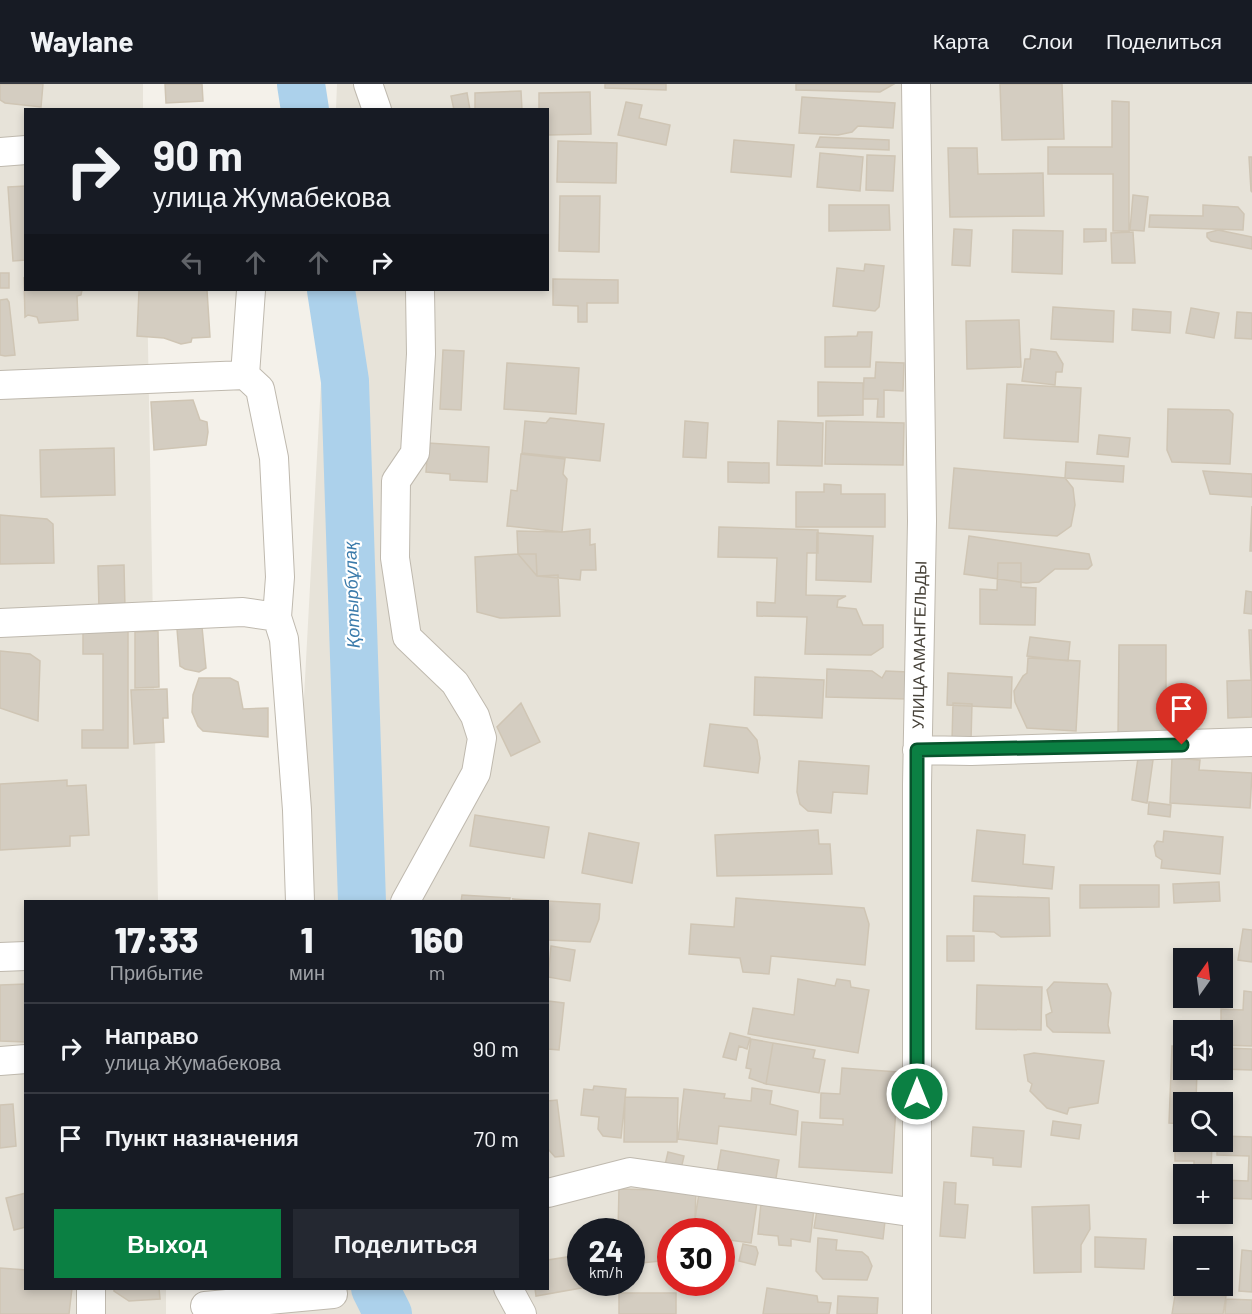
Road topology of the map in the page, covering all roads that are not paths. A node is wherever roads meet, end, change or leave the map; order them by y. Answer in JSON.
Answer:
{"nodes":[{"id":1,"x":368,"y":84,"type":"edge"},
{"id":2,"x":916,"y":84,"type":"edge"},
{"id":3,"x":376,"y":108,"type":"edge"},
{"id":4,"x":24,"y":150,"type":"edge"},
{"id":5,"x":0,"y":152,"type":"edge"},
{"id":6,"x":251,"y":291,"type":"edge"},
{"id":7,"x":420,"y":291,"type":"edge"},
{"id":8,"x":245,"y":375,"type":"junction"},
{"id":9,"x":0,"y":385,"type":"edge"},
{"id":10,"x":277,"y":617,"type":"junction"},
{"id":11,"x":0,"y":623,"type":"edge"},
{"id":12,"x":1252,"y":742,"type":"edge"},
{"id":13,"x":917,"y":750,"type":"junction"},
{"id":14,"x":300,"y":900,"type":"edge"},
{"id":15,"x":406,"y":900,"type":"edge"},
{"id":16,"x":24,"y":956,"type":"edge"},
{"id":17,"x":0,"y":957,"type":"edge"},
{"id":18,"x":24,"y":1059,"type":"edge"},
{"id":19,"x":0,"y":1061,"type":"edge"},
{"id":20,"x":549,"y":1193,"type":"edge"},
{"id":21,"x":917,"y":1213,"type":"junction"},
{"id":22,"x":91,"y":1290,"type":"edge"},
{"id":23,"x":509,"y":1290,"type":"edge"},
{"id":24,"x":333,"y":1299,"type":"edge"},
{"id":25,"x":205,"y":1306,"type":"dead end"},
{"id":26,"x":91,"y":1314,"type":"edge"},
{"id":27,"x":522,"y":1314,"type":"edge"},
{"id":28,"x":917,"y":1314,"type":"edge"}],
"edges":[{"from":1,"to":3,"type":"street"},
{"from":2,"to":13,"type":"street","name":"УЛИЦА АМАНГЕЛЬДЫ"},
{"from":4,"to":5,"type":"street"},
{"from":6,"to":8,"type":"street"},
{"from":7,"to":15,"type":"street"},
{"from":8,"to":9,"type":"street"},
{"from":8,"to":10,"type":"street"},
{"from":10,"to":11,"type":"street"},
{"from":10,"to":14,"type":"street"},
{"from":12,"to":13,"type":"street"},
{"from":13,"to":21,"type":"street","name":"УЛИЦА АМАНГЕЛЬДЫ"},
{"from":16,"to":17,"type":"street"},
{"from":18,"to":19,"type":"street"},
{"from":20,"to":21,"type":"street"},
{"from":21,"to":28,"type":"street","name":"УЛИЦА АМАНГЕЛЬДЫ"},
{"from":22,"to":26,"type":"street"},
{"from":23,"to":27,"type":"street"},
{"from":24,"to":25,"type":"street"}]}
